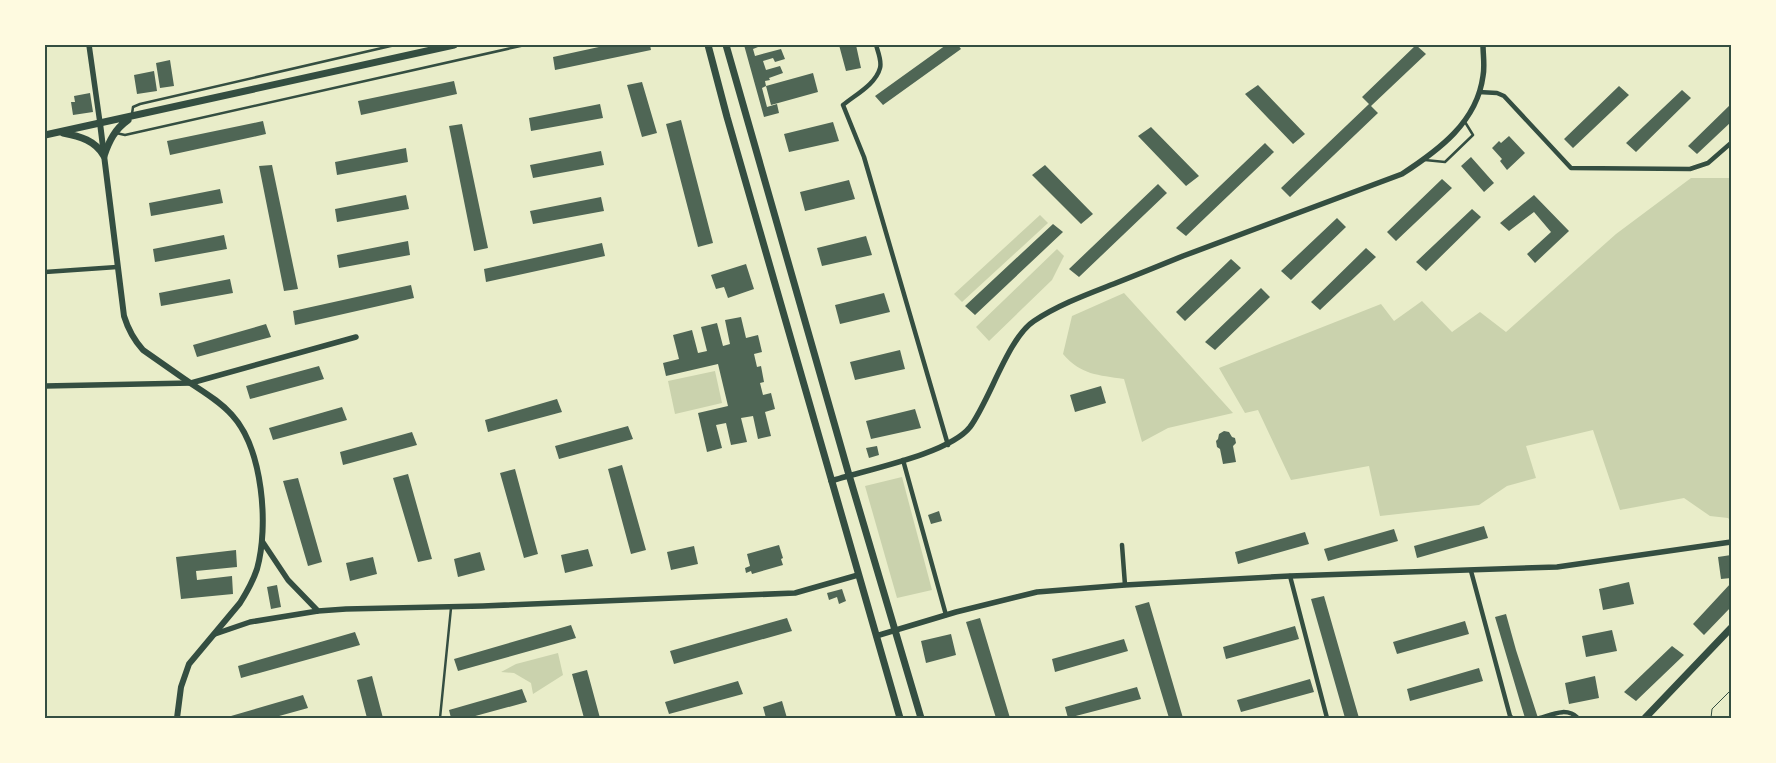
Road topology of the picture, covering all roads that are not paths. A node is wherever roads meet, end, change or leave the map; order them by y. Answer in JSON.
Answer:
{"nodes":[{"id":1,"x":89,"y":45,"type":"edge"},
{"id":2,"x":395,"y":45,"type":"edge"},
{"id":3,"x":454,"y":45,"type":"edge"},
{"id":4,"x":525,"y":45,"type":"edge"},
{"id":5,"x":708,"y":45,"type":"edge"},
{"id":6,"x":726,"y":45,"type":"edge"},
{"id":7,"x":876,"y":45,"type":"edge"},
{"id":8,"x":1483,"y":45,"type":"edge"},
{"id":9,"x":1479,"y":92,"type":"junction"},
{"id":10,"x":131,"y":118,"type":"junction"},
{"id":11,"x":1464,"y":120,"type":"junction"},
{"id":12,"x":100,"y":123,"type":"junction"},
{"id":13,"x":60,"y":132,"type":"junction"},
{"id":14,"x":115,"y":132,"type":"junction"},
{"id":15,"x":45,"y":135,"type":"edge"},
{"id":16,"x":1731,"y":143,"type":"edge"},
{"id":17,"x":104,"y":156,"type":"junction"},
{"id":18,"x":1423,"y":160,"type":"junction"},
{"id":19,"x":117,"y":267,"type":"junction"},
{"id":20,"x":45,"y":272,"type":"edge"},
{"id":21,"x":356,"y":337,"type":"dead end"},
{"id":22,"x":191,"y":384,"type":"junction"},
{"id":23,"x":45,"y":386,"type":"edge"},
{"id":24,"x":948,"y":444,"type":"junction"},
{"id":25,"x":903,"y":460,"type":"junction"},
{"id":26,"x":849,"y":475,"type":"junction"},
{"id":27,"x":831,"y":481,"type":"junction"},
{"id":28,"x":262,"y":541,"type":"junction"},
{"id":29,"x":1731,"y":542,"type":"edge"},
{"id":30,"x":1122,"y":545,"type":"dead end"},
{"id":31,"x":1471,"y":571,"type":"junction"},
{"id":32,"x":858,"y":575,"type":"junction"},
{"id":33,"x":1290,"y":576,"type":"junction"},
{"id":34,"x":1125,"y":585,"type":"junction"},
{"id":35,"x":451,"y":606,"type":"junction"},
{"id":36,"x":318,"y":612,"type":"junction"},
{"id":37,"x":946,"y":615,"type":"junction"},
{"id":38,"x":1731,"y":628,"type":"edge"},
{"id":39,"x":895,"y":630,"type":"junction"},
{"id":40,"x":214,"y":634,"type":"junction"},
{"id":41,"x":876,"y":636,"type":"junction"},
{"id":42,"x":178,"y":718,"type":"edge"},
{"id":43,"x":440,"y":718,"type":"edge"},
{"id":44,"x":900,"y":718,"type":"edge"},
{"id":45,"x":921,"y":718,"type":"edge"},
{"id":46,"x":1327,"y":718,"type":"edge"},
{"id":47,"x":1512,"y":718,"type":"edge"},
{"id":48,"x":1540,"y":718,"type":"edge"},
{"id":49,"x":1578,"y":718,"type":"edge"},
{"id":50,"x":1645,"y":718,"type":"edge"}],
"edges":[{"from":1,"to":12,"type":"street"},
{"from":2,"to":10,"type":"lane"},
{"from":3,"to":10,"type":"main road"},
{"from":4,"to":14,"type":"lane"},
{"from":5,"to":27,"type":"main road"},
{"from":6,"to":26,"type":"main road"},
{"from":7,"to":24,"type":"street"},
{"from":8,"to":9,"type":"street"},
{"from":9,"to":11,"type":"street"},
{"from":9,"to":16,"type":"street"},
{"from":10,"to":12,"type":"main road"},
{"from":10,"to":14,"type":"main road"},
{"from":11,"to":18,"type":"street"},
{"from":11,"to":18,"type":"lane"},
{"from":12,"to":13,"type":"main road"},
{"from":12,"to":17,"type":"main road"},
{"from":13,"to":15,"type":"main road"},
{"from":13,"to":17,"type":"main road"},
{"from":14,"to":17,"type":"main road"},
{"from":17,"to":19,"type":"main road"},
{"from":18,"to":24,"type":"street"},
{"from":19,"to":20,"type":"street"},
{"from":19,"to":22,"type":"main road"},
{"from":21,"to":22,"type":"street"},
{"from":22,"to":23,"type":"street"},
{"from":22,"to":28,"type":"main road"},
{"from":24,"to":25,"type":"street"},
{"from":25,"to":26,"type":"street"},
{"from":25,"to":37,"type":"street"},
{"from":26,"to":27,"type":"street"},
{"from":26,"to":39,"type":"main road"},
{"from":27,"to":32,"type":"main road"},
{"from":28,"to":36,"type":"street"},
{"from":28,"to":40,"type":"main road"},
{"from":29,"to":31,"type":"street"},
{"from":30,"to":34,"type":"street"},
{"from":31,"to":33,"type":"street"},
{"from":31,"to":47,"type":"street"},
{"from":32,"to":35,"type":"street"},
{"from":32,"to":41,"type":"main road"},
{"from":33,"to":34,"type":"street"},
{"from":33,"to":46,"type":"street"},
{"from":34,"to":37,"type":"street"},
{"from":35,"to":36,"type":"street"},
{"from":35,"to":43,"type":"lane"},
{"from":36,"to":40,"type":"street"},
{"from":37,"to":39,"type":"street"},
{"from":38,"to":50,"type":"main road"},
{"from":39,"to":41,"type":"street"},
{"from":39,"to":45,"type":"main road"},
{"from":40,"to":42,"type":"main road"},
{"from":41,"to":44,"type":"main road"},
{"from":48,"to":49,"type":"street"}]}
